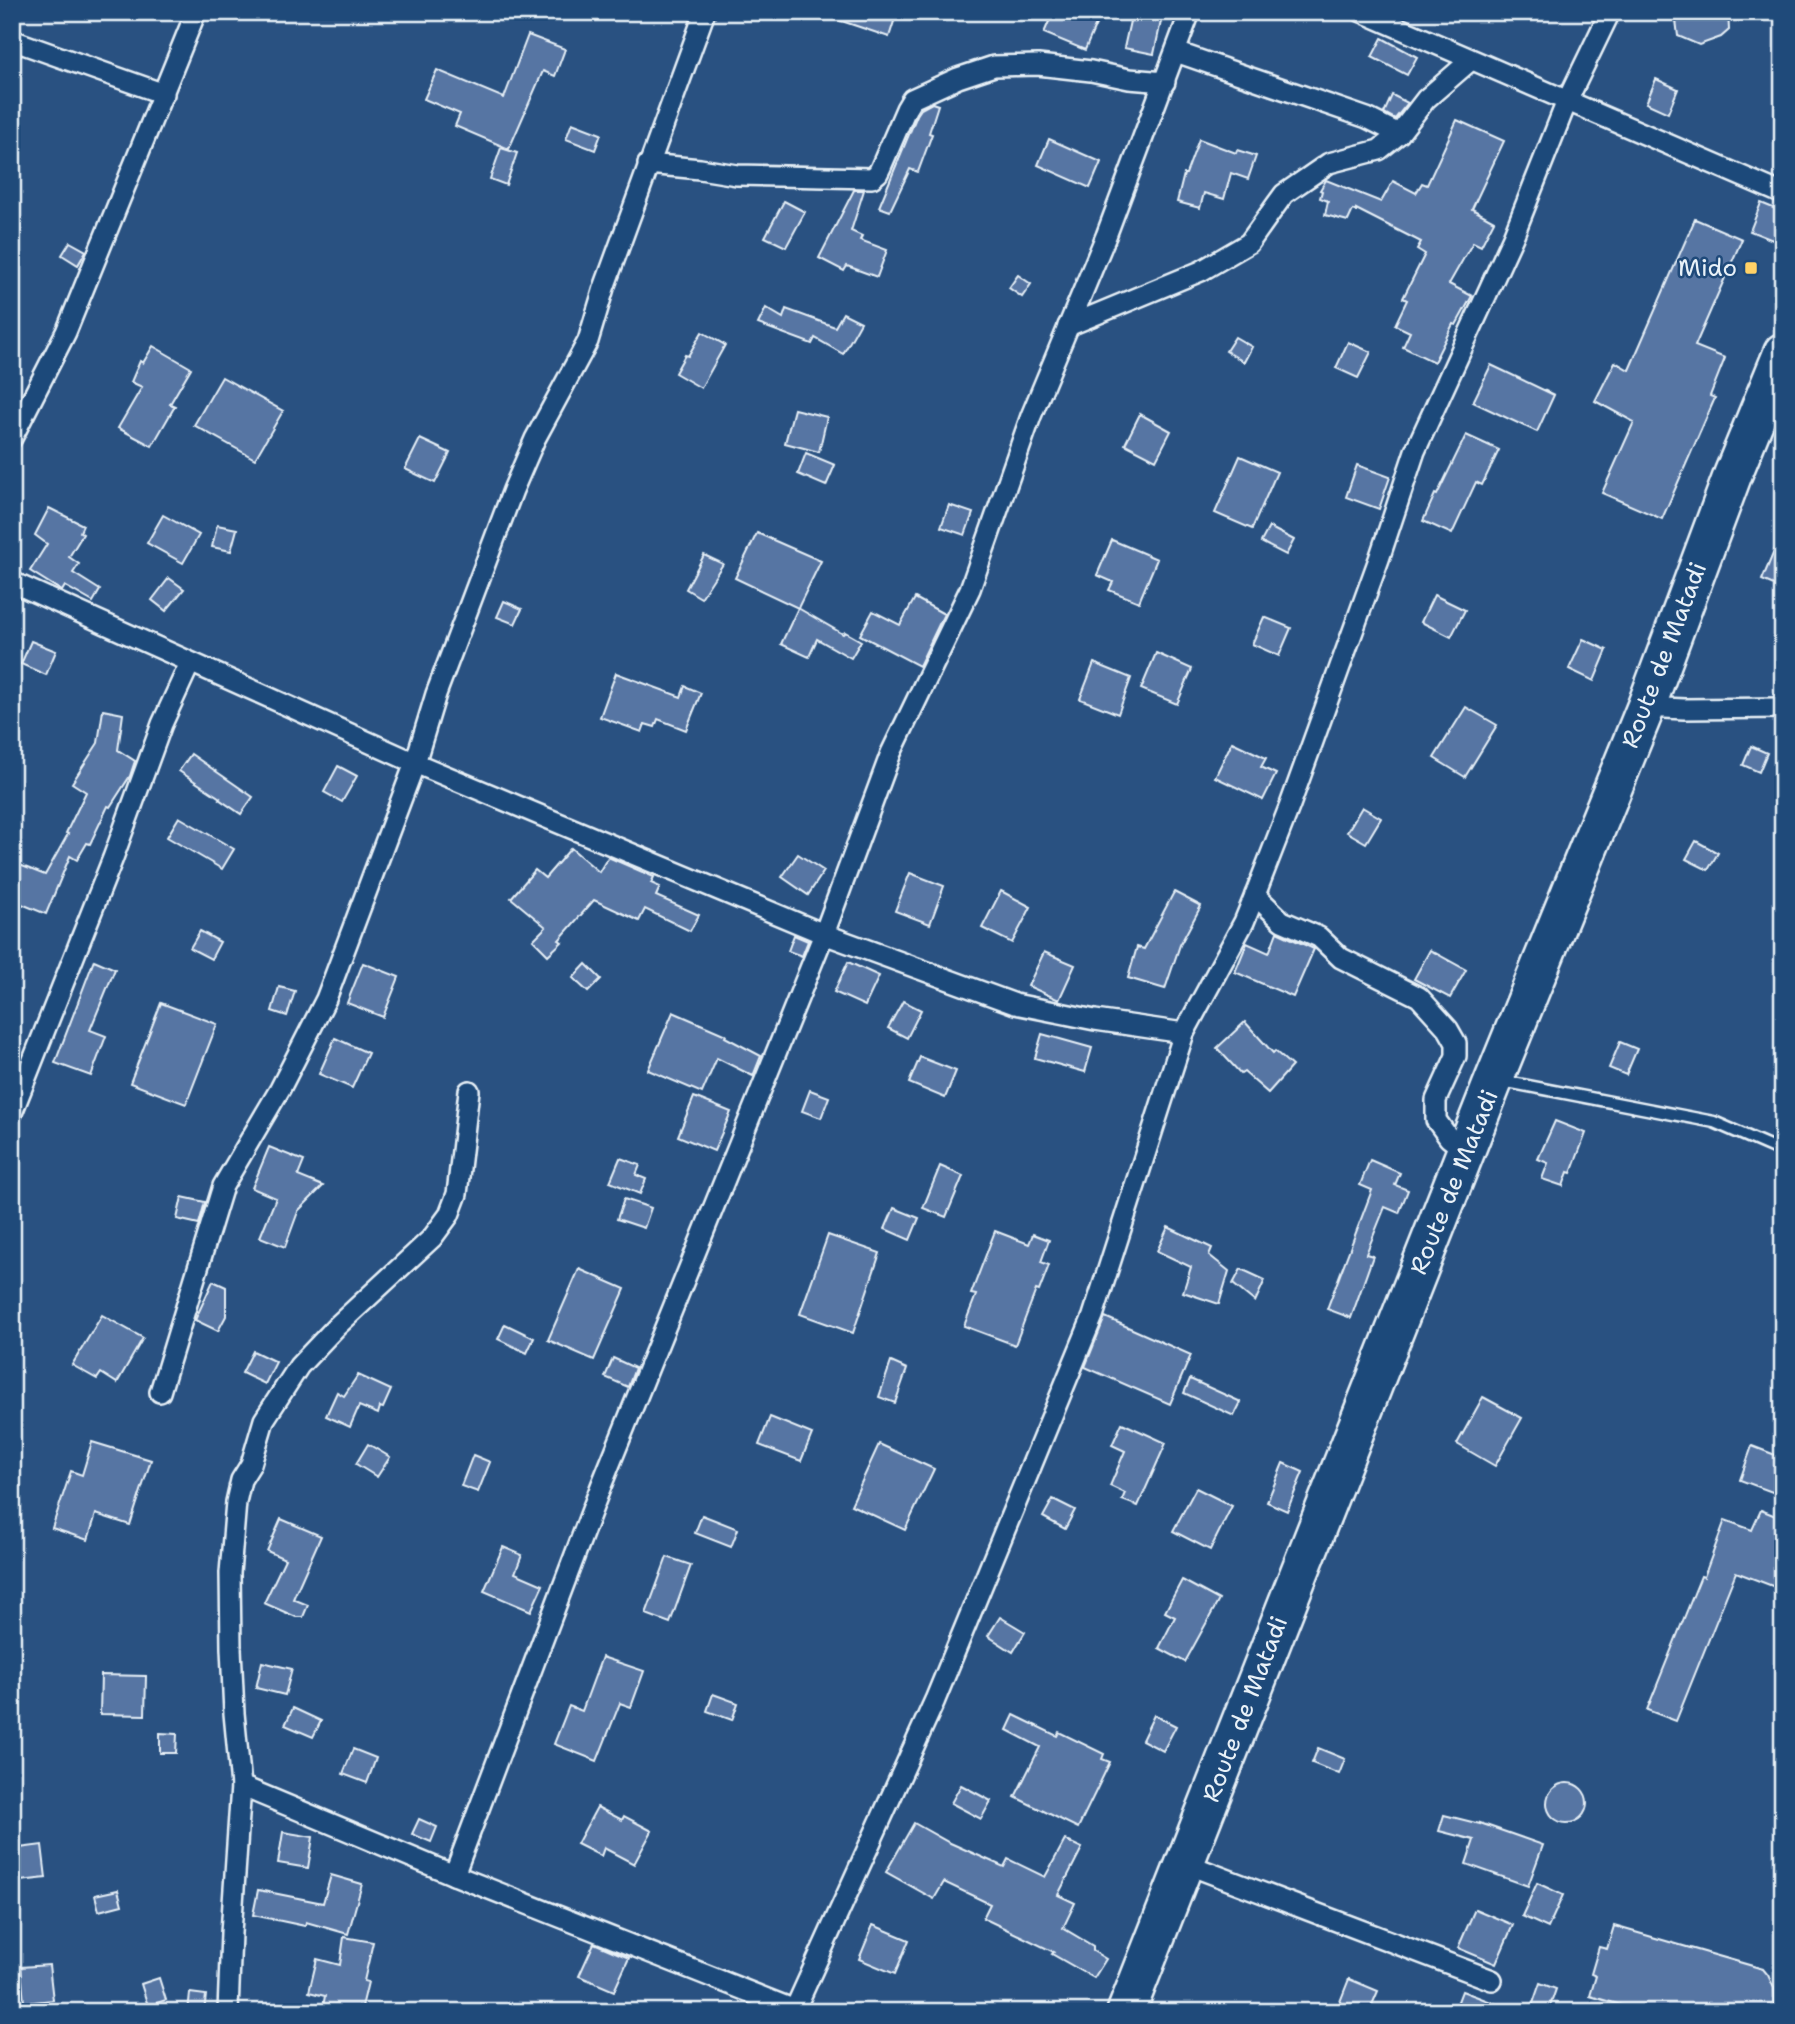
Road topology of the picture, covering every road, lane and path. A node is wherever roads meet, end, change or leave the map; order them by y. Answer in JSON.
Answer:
{"nodes":[{"id":1,"x":196,"y":12,"type":"edge"},
{"id":2,"x":705,"y":12,"type":"edge"},
{"id":3,"x":1190,"y":12,"type":"edge"},
{"id":4,"x":1362,"y":12,"type":"edge"},
{"id":5,"x":1610,"y":12,"type":"edge"},
{"id":6,"x":12,"y":40,"type":"edge"},
{"id":7,"x":1176,"y":52,"type":"junction"},
{"id":8,"x":1471,"y":60,"type":"junction"},
{"id":9,"x":1165,"y":82,"type":"junction"},
{"id":10,"x":164,"y":94,"type":"junction"},
{"id":11,"x":1567,"y":101,"type":"junction"},
{"id":12,"x":1399,"y":134,"type":"junction"},
{"id":13,"x":648,"y":164,"type":"junction"},
{"id":14,"x":1783,"y":194,"type":"edge"},
{"id":15,"x":1068,"y":326,"type":"junction"},
{"id":16,"x":1783,"y":352,"type":"edge"},
{"id":17,"x":13,"y":434,"type":"edge"},
{"id":18,"x":12,"y":582,"type":"edge"},
{"id":19,"x":190,"y":663,"type":"junction"},
{"id":20,"x":1646,"y":707,"type":"junction"},
{"id":21,"x":1783,"y":708,"type":"edge"},
{"id":22,"x":415,"y":763,"type":"junction"},
{"id":23,"x":1255,"y":895,"type":"junction"},
{"id":24,"x":824,"y":934,"type":"junction"},
{"id":25,"x":1184,"y":1033,"type":"junction"},
{"id":26,"x":1494,"y":1080,"type":"junction"},
{"id":27,"x":469,"y":1091,"type":"dead end"},
{"id":28,"x":12,"y":1113,"type":"edge"},
{"id":29,"x":1466,"y":1151,"type":"junction"},
{"id":30,"x":1783,"y":1152,"type":"edge"},
{"id":31,"x":160,"y":1392,"type":"dead end"},
{"id":32,"x":241,"y":1786,"type":"junction"},
{"id":33,"x":1184,"y":1863,"type":"junction"},
{"id":34,"x":454,"y":1875,"type":"junction"},
{"id":35,"x":1492,"y":1980,"type":"dead end"},
{"id":36,"x":798,"y":2011,"type":"edge"},
{"id":37,"x":228,"y":2012,"type":"edge"},
{"id":38,"x":1126,"y":2012,"type":"edge"}],
"edges":[{"from":1,"to":10,"type":"street"},
{"from":2,"to":13,"type":"street"},
{"from":3,"to":7,"type":"street"},
{"from":4,"to":8,"type":"street"},
{"from":5,"to":11,"type":"street"},
{"from":6,"to":10,"type":"street"},
{"from":7,"to":9,"type":"street"},
{"from":7,"to":12,"type":"street"},
{"from":8,"to":11,"type":"street"},
{"from":8,"to":12,"type":"street"},
{"from":9,"to":13,"type":"street"},
{"from":9,"to":15,"type":"street"},
{"from":10,"to":17,"type":"street"},
{"from":11,"to":14,"type":"street"},
{"from":11,"to":23,"type":"street"},
{"from":12,"to":15,"type":"street"},
{"from":13,"to":22,"type":"street"},
{"from":15,"to":24,"type":"street"},
{"from":16,"to":20,"type":"highway","name":"Route de Matadi"},
{"from":18,"to":19,"type":"street"},
{"from":19,"to":22,"type":"street"},
{"from":19,"to":28,"type":"street"},
{"from":20,"to":21,"type":"street"},
{"from":20,"to":26,"type":"highway","name":"Route de Matadi"},
{"from":22,"to":24,"type":"street"},
{"from":22,"to":31,"type":"street"},
{"from":23,"to":25,"type":"street"},
{"from":23,"to":29,"type":"street"},
{"from":24,"to":25,"type":"street"},
{"from":24,"to":34,"type":"street"},
{"from":25,"to":36,"type":"street"},
{"from":26,"to":29,"type":"highway","name":"Route de Matadi"},
{"from":26,"to":30,"type":"lane"},
{"from":27,"to":32,"type":"street"},
{"from":29,"to":33,"type":"highway","name":"Route de Matadi"},
{"from":32,"to":34,"type":"street"},
{"from":32,"to":37,"type":"street"},
{"from":33,"to":35,"type":"street"},
{"from":33,"to":38,"type":"highway","name":"Route de Matadi"},
{"from":34,"to":36,"type":"street"}]}
